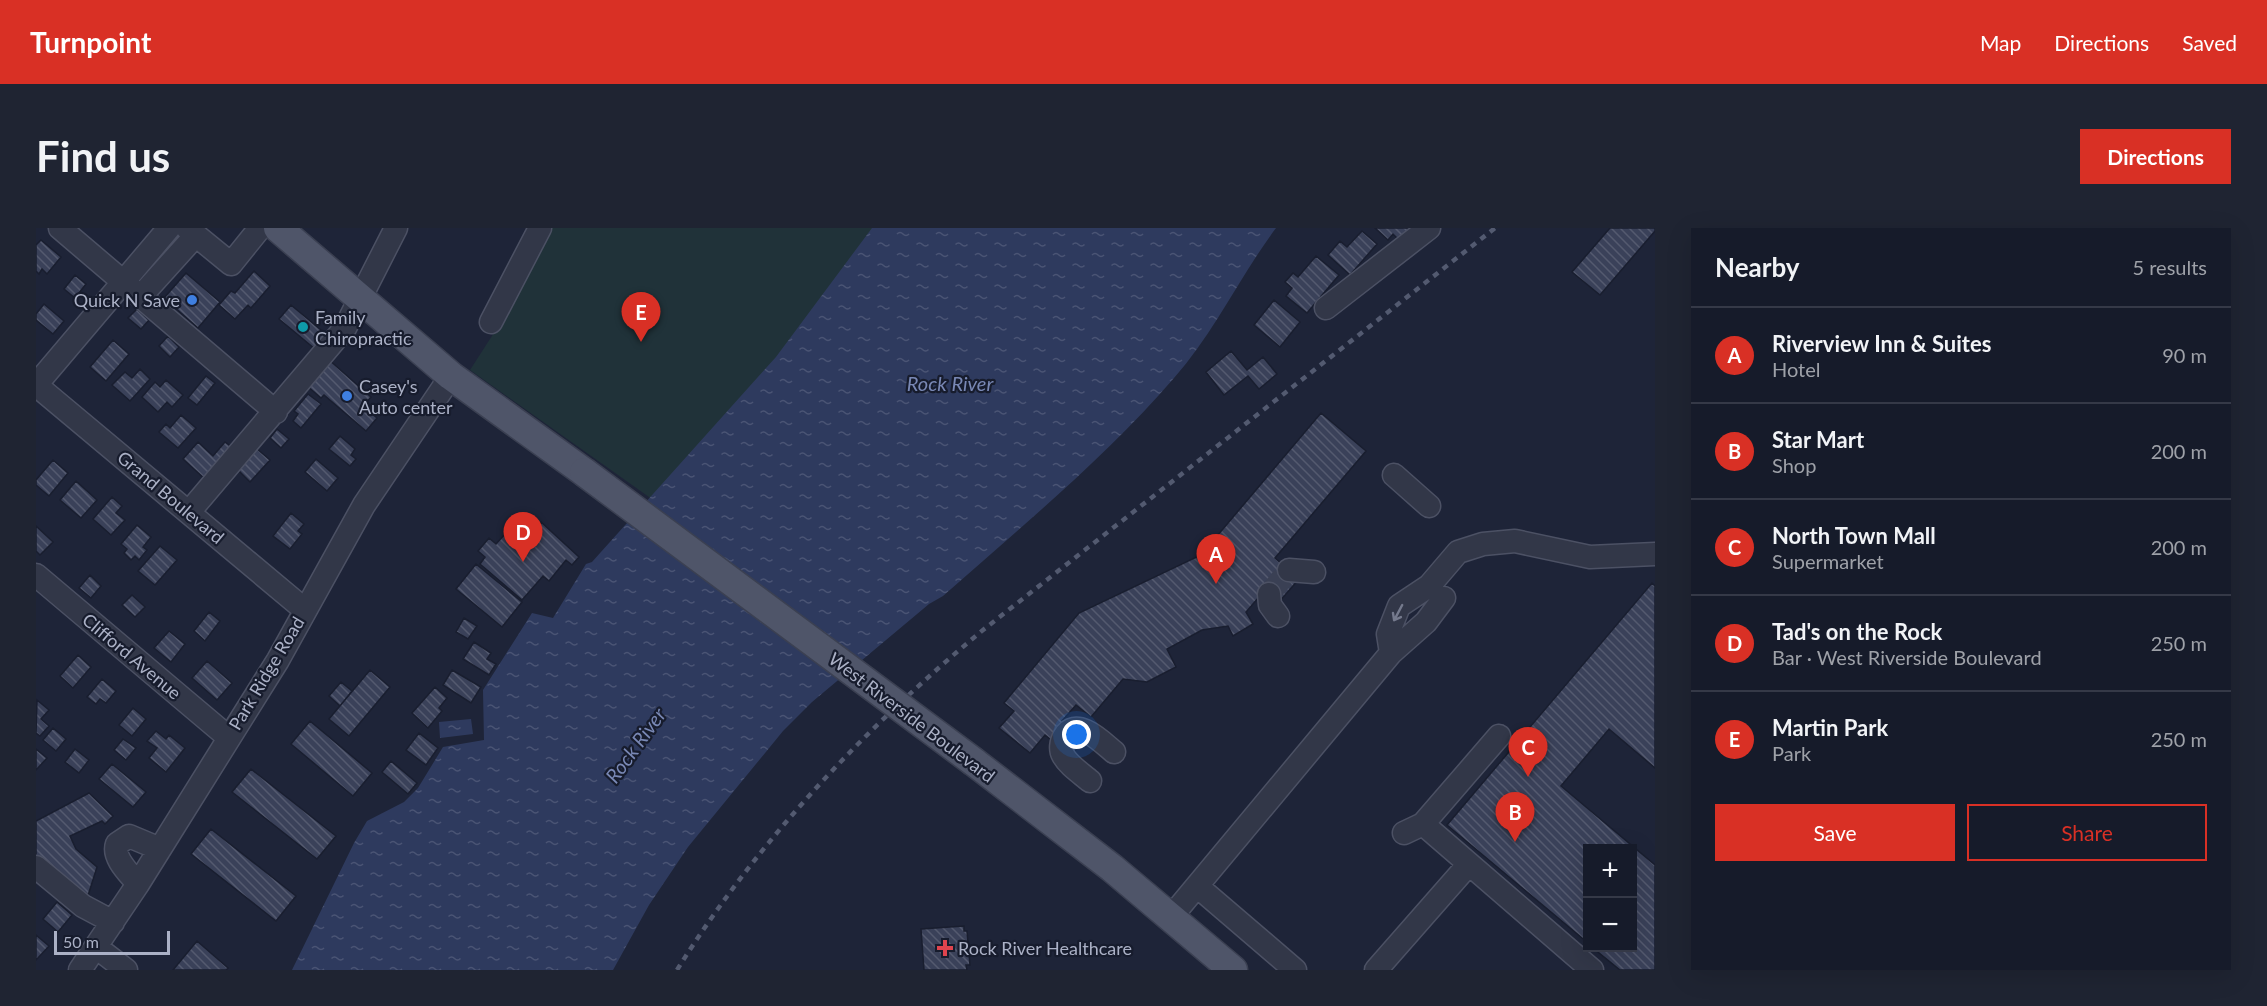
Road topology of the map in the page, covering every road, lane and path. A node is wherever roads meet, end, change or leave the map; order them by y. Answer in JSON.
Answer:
{"nodes":[{"id":1,"x":60,"y":228,"type":"edge"},
{"id":2,"x":169,"y":228,"type":"edge"},
{"id":3,"x":260,"y":228,"type":"edge"},
{"id":4,"x":278,"y":228,"type":"edge"},
{"id":5,"x":396,"y":228,"type":"edge"},
{"id":6,"x":540,"y":228,"type":"edge"},
{"id":7,"x":1430,"y":228,"type":"edge"},
{"id":8,"x":192,"y":232,"type":"edge"},
{"id":9,"x":123,"y":281,"type":"junction"},
{"id":10,"x":141,"y":296,"type":"junction"},
{"id":11,"x":362,"y":299,"type":"junction"},
{"id":12,"x":1326,"y":308,"type":"dead end"},
{"id":13,"x":490,"y":322,"type":"dead end"},
{"id":14,"x":451,"y":376,"type":"junction"},
{"id":15,"x":36,"y":385,"type":"edge"},
{"id":16,"x":276,"y":412,"type":"junction"},
{"id":17,"x":1394,"y":474,"type":"dead end"},
{"id":18,"x":1429,"y":506,"type":"dead end"},
{"id":19,"x":189,"y":512,"type":"junction"},
{"id":20,"x":1655,"y":554,"type":"edge"},
{"id":21,"x":1289,"y":570,"type":"dead end"},
{"id":22,"x":1314,"y":572,"type":"dead end"},
{"id":23,"x":36,"y":574,"type":"edge"},
{"id":24,"x":1269,"y":594,"type":"dead end"},
{"id":25,"x":305,"y":610,"type":"junction"},
{"id":26,"x":1278,"y":616,"type":"dead end"},
{"id":27,"x":228,"y":736,"type":"junction"},
{"id":28,"x":1499,"y":736,"type":"dead end"},
{"id":29,"x":1114,"y":752,"type":"dead end"},
{"id":30,"x":1090,"y":781,"type":"dead end"},
{"id":31,"x":160,"y":849,"type":"junction"},
{"id":32,"x":1468,"y":864,"type":"junction"},
{"id":33,"x":36,"y":867,"type":"edge"},
{"id":34,"x":138,"y":884,"type":"junction"},
{"id":35,"x":1197,"y":886,"type":"junction"},
{"id":36,"x":1172,"y":917,"type":"junction"},
{"id":37,"x":113,"y":922,"type":"junction"},
{"id":38,"x":96,"y":947,"type":"junction"},
{"id":39,"x":80,"y":970,"type":"edge"},
{"id":40,"x":126,"y":970,"type":"edge"},
{"id":41,"x":1233,"y":970,"type":"edge"},
{"id":42,"x":1295,"y":970,"type":"edge"},
{"id":43,"x":1376,"y":970,"type":"edge"},
{"id":44,"x":1592,"y":970,"type":"edge"}],
"edges":[{"from":1,"to":9,"type":"street"},
{"from":2,"to":9,"type":"street"},
{"from":3,"to":8,"type":"street"},
{"from":4,"to":11,"type":"main road","name":"West Riverside Boulevard"},
{"from":5,"to":11,"type":"street"},
{"from":6,"to":13,"type":"street"},
{"from":7,"to":12,"type":"street"},
{"from":8,"to":10,"type":"street"},
{"from":9,"to":10,"type":"street"},
{"from":9,"to":15,"type":"street"},
{"from":10,"to":16,"type":"street"},
{"from":11,"to":14,"type":"main road","name":"West Riverside Boulevard"},
{"from":11,"to":16,"type":"street"},
{"from":14,"to":25,"type":"street","name":"Park Ridge Road"},
{"from":14,"to":36,"type":"main road","name":"West Riverside Boulevard","bridge":true},
{"from":15,"to":19,"type":"street","name":"Grand Boulevard"},
{"from":16,"to":19,"type":"street"},
{"from":17,"to":18,"type":"street"},
{"from":19,"to":25,"type":"street","name":"Grand Boulevard"},
{"from":20,"to":35,"type":"street"},
{"from":21,"to":22,"type":"street"},
{"from":23,"to":27,"type":"street","name":"Clifford Avenue"},
{"from":24,"to":26,"type":"street"},
{"from":25,"to":27,"type":"street","name":"Park Ridge Road"},
{"from":27,"to":31,"type":"street","name":"Park Ridge Road"},
{"from":28,"to":32,"type":"street"},
{"from":29,"to":30,"type":"street"},
{"from":31,"to":34,"type":"street","name":"Park Ridge Road"},
{"from":31,"to":34,"type":"street"},
{"from":32,"to":43,"type":"street"},
{"from":32,"to":44,"type":"street"},
{"from":33,"to":37,"type":"street"},
{"from":34,"to":37,"type":"street","name":"Park Ridge Road"},
{"from":35,"to":36,"type":"street"},
{"from":35,"to":42,"type":"street"},
{"from":36,"to":41,"type":"main road","name":"West Riverside Boulevard"},
{"from":37,"to":38,"type":"street","name":"Park Ridge Road"},
{"from":38,"to":39,"type":"street","name":"Park Ridge Road"},
{"from":38,"to":40,"type":"street"}]}
